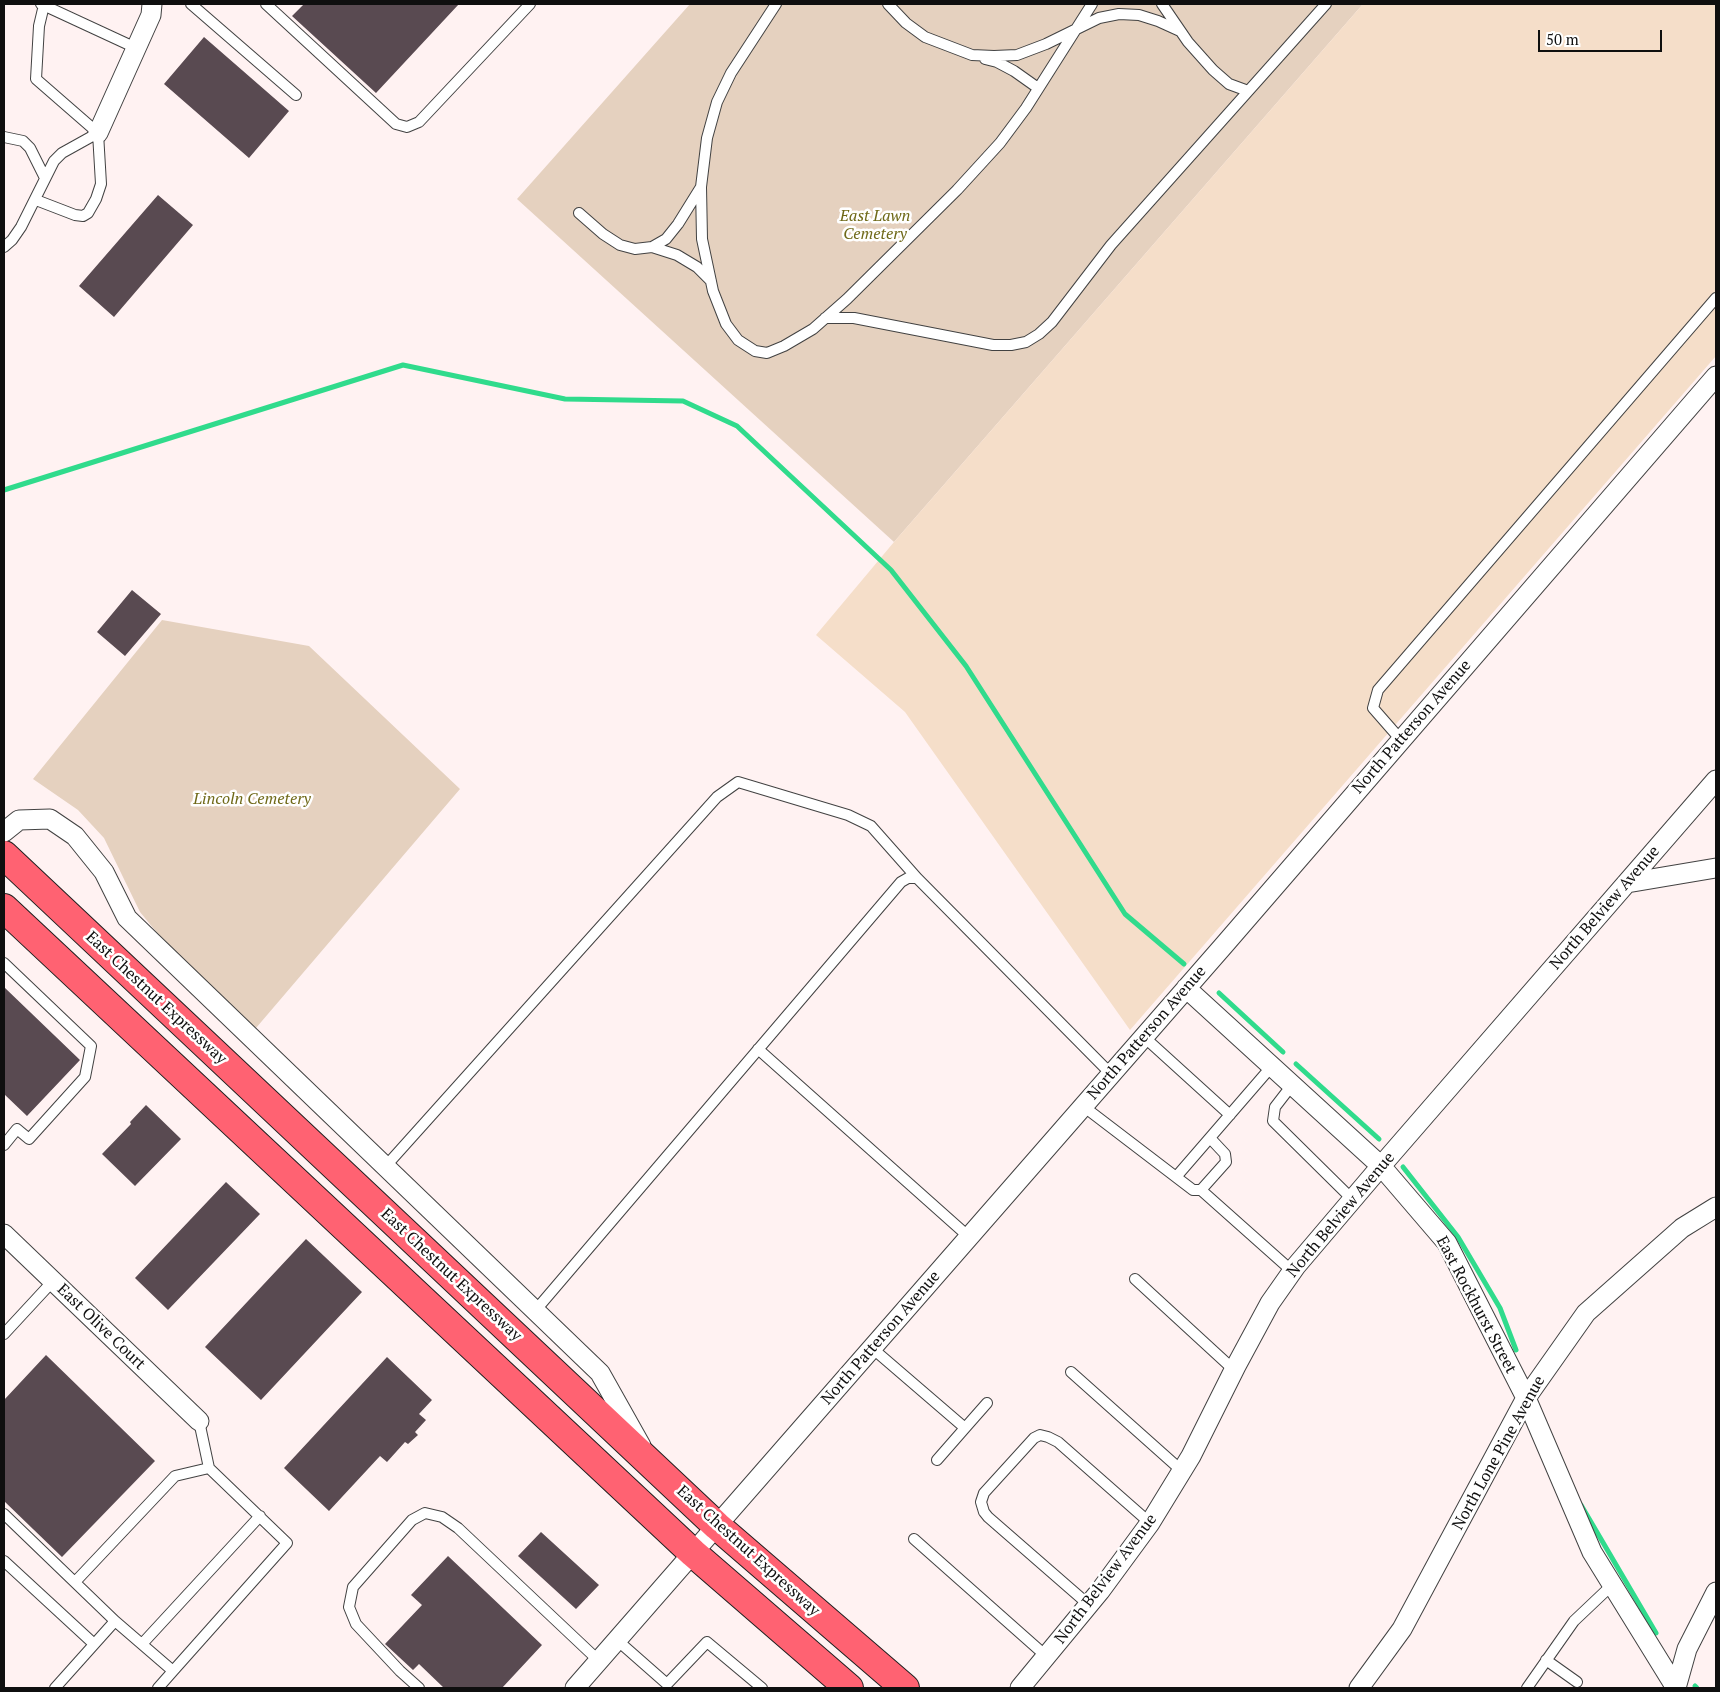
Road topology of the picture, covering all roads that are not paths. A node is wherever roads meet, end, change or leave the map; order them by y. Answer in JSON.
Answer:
{"nodes":[{"id":1,"x":43,"y":4,"type":"edge"},
{"id":2,"x":152,"y":4,"type":"edge"},
{"id":3,"x":191,"y":4,"type":"edge"},
{"id":4,"x":266,"y":4,"type":"edge"},
{"id":5,"x":530,"y":4,"type":"edge"},
{"id":6,"x":776,"y":4,"type":"edge"},
{"id":7,"x":888,"y":4,"type":"edge"},
{"id":8,"x":1092,"y":4,"type":"edge"},
{"id":9,"x":1162,"y":4,"type":"edge"},
{"id":10,"x":1326,"y":4,"type":"edge"},
{"id":11,"x":1076,"y":29,"type":"junction"},
{"id":12,"x":1180,"y":31,"type":"junction"},
{"id":13,"x":136,"y":48,"type":"junction"},
{"id":14,"x":972,"y":55,"type":"junction"},
{"id":15,"x":1038,"y":88,"type":"junction"},
{"id":16,"x":1248,"y":92,"type":"junction"},
{"id":17,"x":296,"y":95,"type":"dead end"},
{"id":18,"x":98,"y":133,"type":"junction"},
{"id":19,"x":4,"y":136,"type":"edge"},
{"id":20,"x":46,"y":178,"type":"junction"},
{"id":21,"x":701,"y":186,"type":"junction"},
{"id":22,"x":36,"y":200,"type":"junction"},
{"id":23,"x":579,"y":213,"type":"dead end"},
{"id":24,"x":4,"y":247,"type":"edge"},
{"id":25,"x":652,"y":247,"type":"junction"},
{"id":26,"x":711,"y":281,"type":"junction"},
{"id":27,"x":1716,"y":298,"type":"edge"},
{"id":28,"x":825,"y":318,"type":"junction"},
{"id":29,"x":1716,"y":376,"type":"edge"},
{"id":30,"x":1400,"y":740,"type":"junction"},
{"id":31,"x":1716,"y":780,"type":"edge"},
{"id":32,"x":4,"y":832,"type":"edge"},
{"id":33,"x":4,"y":855,"type":"edge"},
{"id":34,"x":1716,"y":868,"type":"edge"},
{"id":35,"x":917,"y":878,"type":"junction"},
{"id":36,"x":1627,"y":883,"type":"junction"},
{"id":37,"x":4,"y":908,"type":"edge"},
{"id":38,"x":4,"y":963,"type":"edge"},
{"id":39,"x":1186,"y":988,"type":"junction"},
{"id":40,"x":1143,"y":1036,"type":"junction"},
{"id":41,"x":758,"y":1049,"type":"junction"},
{"id":42,"x":1272,"y":1066,"type":"junction"},
{"id":43,"x":1111,"y":1074,"type":"junction"},
{"id":44,"x":1292,"y":1085,"type":"junction"},
{"id":45,"x":1083,"y":1106,"type":"junction"},
{"id":46,"x":1230,"y":1115,"type":"junction"},
{"id":47,"x":1210,"y":1138,"type":"junction"},
{"id":48,"x":4,"y":1145,"type":"edge"},
{"id":49,"x":1381,"y":1166,"type":"junction"},
{"id":50,"x":385,"y":1167,"type":"junction"},
{"id":51,"x":1176,"y":1177,"type":"junction"},
{"id":52,"x":1201,"y":1190,"type":"junction"},
{"id":53,"x":1352,"y":1199,"type":"junction"},
{"id":54,"x":1716,"y":1206,"type":"edge"},
{"id":55,"x":4,"y":1234,"type":"edge"},
{"id":56,"x":969,"y":1237,"type":"junction"},
{"id":57,"x":1292,"y":1271,"type":"junction"},
{"id":58,"x":1134,"y":1279,"type":"dead end"},
{"id":59,"x":53,"y":1281,"type":"junction"},
{"id":60,"x":535,"y":1310,"type":"junction"},
{"id":61,"x":4,"y":1334,"type":"edge"},
{"id":62,"x":872,"y":1348,"type":"junction"},
{"id":63,"x":1234,"y":1370,"type":"junction"},
{"id":64,"x":1071,"y":1372,"type":"dead end"},
{"id":65,"x":1526,"y":1398,"type":"junction"},
{"id":66,"x":987,"y":1403,"type":"dead end"},
{"id":67,"x":199,"y":1421,"type":"joint"},
{"id":68,"x":965,"y":1428,"type":"junction"},
{"id":69,"x":937,"y":1460,"type":"dead end"},
{"id":70,"x":650,"y":1462,"type":"junction"},
{"id":71,"x":209,"y":1468,"type":"junction"},
{"id":72,"x":1182,"y":1471,"type":"junction"},
{"id":73,"x":4,"y":1514,"type":"edge"},
{"id":74,"x":260,"y":1516,"type":"junction"},
{"id":75,"x":1150,"y":1523,"type":"junction"},
{"id":76,"x":717,"y":1526,"type":"junction"},
{"id":77,"x":914,"y":1539,"type":"dead end"},
{"id":78,"x":693,"y":1553,"type":"junction"},
{"id":79,"x":4,"y":1561,"type":"edge"},
{"id":80,"x":75,"y":1582,"type":"junction"},
{"id":81,"x":1612,"y":1585,"type":"junction"},
{"id":82,"x":1716,"y":1592,"type":"edge"},
{"id":83,"x":1089,"y":1605,"type":"junction"},
{"id":84,"x":115,"y":1620,"type":"junction"},
{"id":85,"x":617,"y":1640,"type":"junction"},
{"id":86,"x":94,"y":1644,"type":"junction"},
{"id":87,"x":142,"y":1644,"type":"junction"},
{"id":88,"x":1046,"y":1656,"type":"junction"},
{"id":89,"x":1546,"y":1660,"type":"junction"},
{"id":90,"x":599,"y":1661,"type":"junction"},
{"id":91,"x":173,"y":1671,"type":"junction"},
{"id":92,"x":1577,"y":1682,"type":"dead end"},
{"id":93,"x":666,"y":1686,"type":"edge"},
{"id":94,"x":55,"y":1688,"type":"edge"},
{"id":95,"x":158,"y":1688,"type":"edge"},
{"id":96,"x":419,"y":1688,"type":"edge"},
{"id":97,"x":575,"y":1688,"type":"edge"},
{"id":98,"x":762,"y":1688,"type":"edge"},
{"id":99,"x":849,"y":1688,"type":"edge"},
{"id":100,"x":905,"y":1688,"type":"edge"},
{"id":101,"x":1020,"y":1688,"type":"edge"},
{"id":102,"x":1359,"y":1688,"type":"edge"},
{"id":103,"x":1527,"y":1688,"type":"edge"},
{"id":104,"x":1676,"y":1688,"type":"edge"}],
"edges":[{"from":1,"to":13,"type":"lane"},
{"from":1,"to":18,"type":"lane"},
{"from":2,"to":13,"type":"street"},
{"from":3,"to":17,"type":"lane"},
{"from":4,"to":5,"type":"lane"},
{"from":6,"to":21,"type":"lane"},
{"from":7,"to":14,"type":"lane"},
{"from":8,"to":11,"type":"lane"},
{"from":9,"to":12,"type":"lane"},
{"from":10,"to":16,"type":"lane"},
{"from":11,"to":12,"type":"lane"},
{"from":11,"to":14,"type":"lane"},
{"from":11,"to":15,"type":"lane"},
{"from":12,"to":16,"type":"lane"},
{"from":13,"to":18,"type":"street"},
{"from":14,"to":15,"type":"lane"},
{"from":15,"to":28,"type":"lane"},
{"from":16,"to":28,"type":"lane"},
{"from":18,"to":20,"type":"lane"},
{"from":18,"to":22,"type":"lane"},
{"from":19,"to":20,"type":"lane"},
{"from":20,"to":22,"type":"lane"},
{"from":21,"to":25,"type":"lane"},
{"from":21,"to":26,"type":"lane"},
{"from":22,"to":24,"type":"lane"},
{"from":23,"to":25,"type":"lane"},
{"from":25,"to":26,"type":"lane"},
{"from":26,"to":28,"type":"lane"},
{"from":27,"to":30,"type":"lane"},
{"from":29,"to":30,"type":"street","name":"North Patterson Avenue"},
{"from":30,"to":39,"type":"street","name":"North Patterson Avenue"},
{"from":31,"to":36,"type":"street","name":"North Belview Avenue"},
{"from":32,"to":50,"type":"street"},
{"from":33,"to":70,"type":"main road","name":"East Chestnut Expressway"},
{"from":34,"to":36,"type":"street"},
{"from":35,"to":41,"type":"lane"},
{"from":35,"to":43,"type":"lane"},
{"from":35,"to":50,"type":"lane"},
{"from":36,"to":49,"type":"street","name":"North Belview Avenue"},
{"from":37,"to":78,"type":"main road"},
{"from":38,"to":48,"type":"lane"},
{"from":39,"to":40,"type":"street","name":"North Patterson Avenue"},
{"from":39,"to":42,"type":"street","name":"East Rockhurst Street"},
{"from":40,"to":43,"type":"street","name":"North Patterson Avenue"},
{"from":40,"to":46,"type":"lane"},
{"from":41,"to":56,"type":"lane"},
{"from":41,"to":60,"type":"lane"},
{"from":42,"to":44,"type":"street","name":"East Rockhurst Street"},
{"from":42,"to":46,"type":"lane"},
{"from":43,"to":45,"type":"street","name":"North Patterson Avenue"},
{"from":44,"to":49,"type":"street","name":"East Rockhurst Street"},
{"from":44,"to":53,"type":"lane"},
{"from":45,"to":51,"type":"lane"},
{"from":45,"to":56,"type":"street","name":"North Patterson Avenue"},
{"from":46,"to":47,"type":"lane"},
{"from":47,"to":51,"type":"lane"},
{"from":47,"to":52,"type":"lane"},
{"from":49,"to":53,"type":"street","name":"North Belview Avenue"},
{"from":49,"to":65,"type":"street","name":"East Rockhurst Street"},
{"from":50,"to":60,"type":"street"},
{"from":51,"to":52,"type":"lane"},
{"from":52,"to":57,"type":"lane"},
{"from":53,"to":57,"type":"street","name":"North Belview Avenue"},
{"from":54,"to":65,"type":"street","name":"North Lone Pine Avenue"},
{"from":55,"to":59,"type":"street","name":"East Olive Court"},
{"from":56,"to":62,"type":"street","name":"North Patterson Avenue"},
{"from":57,"to":63,"type":"street","name":"North Belview Avenue"},
{"from":58,"to":63,"type":"lane"},
{"from":59,"to":61,"type":"lane"},
{"from":59,"to":67,"type":"street","name":"East Olive Court"},
{"from":60,"to":70,"type":"street"},
{"from":62,"to":68,"type":"lane"},
{"from":62,"to":76,"type":"street","name":"North Patterson Avenue"},
{"from":63,"to":72,"type":"street","name":"North Belview Avenue"},
{"from":64,"to":72,"type":"lane"},
{"from":65,"to":81,"type":"street","name":"East Rockhurst Street"},
{"from":65,"to":102,"type":"street","name":"North Lone Pine Avenue"},
{"from":66,"to":68,"type":"lane"},
{"from":67,"to":71,"type":"lane"},
{"from":68,"to":69,"type":"lane"},
{"from":70,"to":76,"type":"main road","name":"East Chestnut Expressway"},
{"from":71,"to":74,"type":"lane"},
{"from":71,"to":80,"type":"lane"},
{"from":72,"to":75,"type":"street","name":"North Belview Avenue"},
{"from":73,"to":80,"type":"lane"},
{"from":74,"to":87,"type":"lane"},
{"from":74,"to":91,"type":"lane"},
{"from":75,"to":83,"type":"street","name":"North Belview Avenue"},
{"from":75,"to":83,"type":"lane"},
{"from":76,"to":78,"type":"street","name":"North Patterson Avenue"},
{"from":76,"to":100,"type":"main road","name":"East Chestnut Expressway"},
{"from":77,"to":88,"type":"lane"},
{"from":78,"to":85,"type":"street","name":"North Patterson Avenue"},
{"from":78,"to":99,"type":"main road"},
{"from":79,"to":86,"type":"lane"},
{"from":80,"to":84,"type":"lane"},
{"from":81,"to":89,"type":"lane"},
{"from":81,"to":104,"type":"street","name":"East Rockhurst Street"},
{"from":82,"to":104,"type":"street"},
{"from":83,"to":88,"type":"street","name":"North Belview Avenue"},
{"from":84,"to":86,"type":"lane"},
{"from":84,"to":87,"type":"lane"},
{"from":85,"to":90,"type":"street","name":"North Patterson Avenue"},
{"from":85,"to":93,"type":"lane"},
{"from":86,"to":94,"type":"lane"},
{"from":87,"to":91,"type":"lane"},
{"from":88,"to":101,"type":"street","name":"North Belview Avenue"},
{"from":89,"to":92,"type":"lane"},
{"from":89,"to":103,"type":"lane"},
{"from":90,"to":96,"type":"lane"},
{"from":90,"to":97,"type":"street","name":"North Patterson Avenue"},
{"from":91,"to":95,"type":"lane"},
{"from":93,"to":98,"type":"lane"}]}
